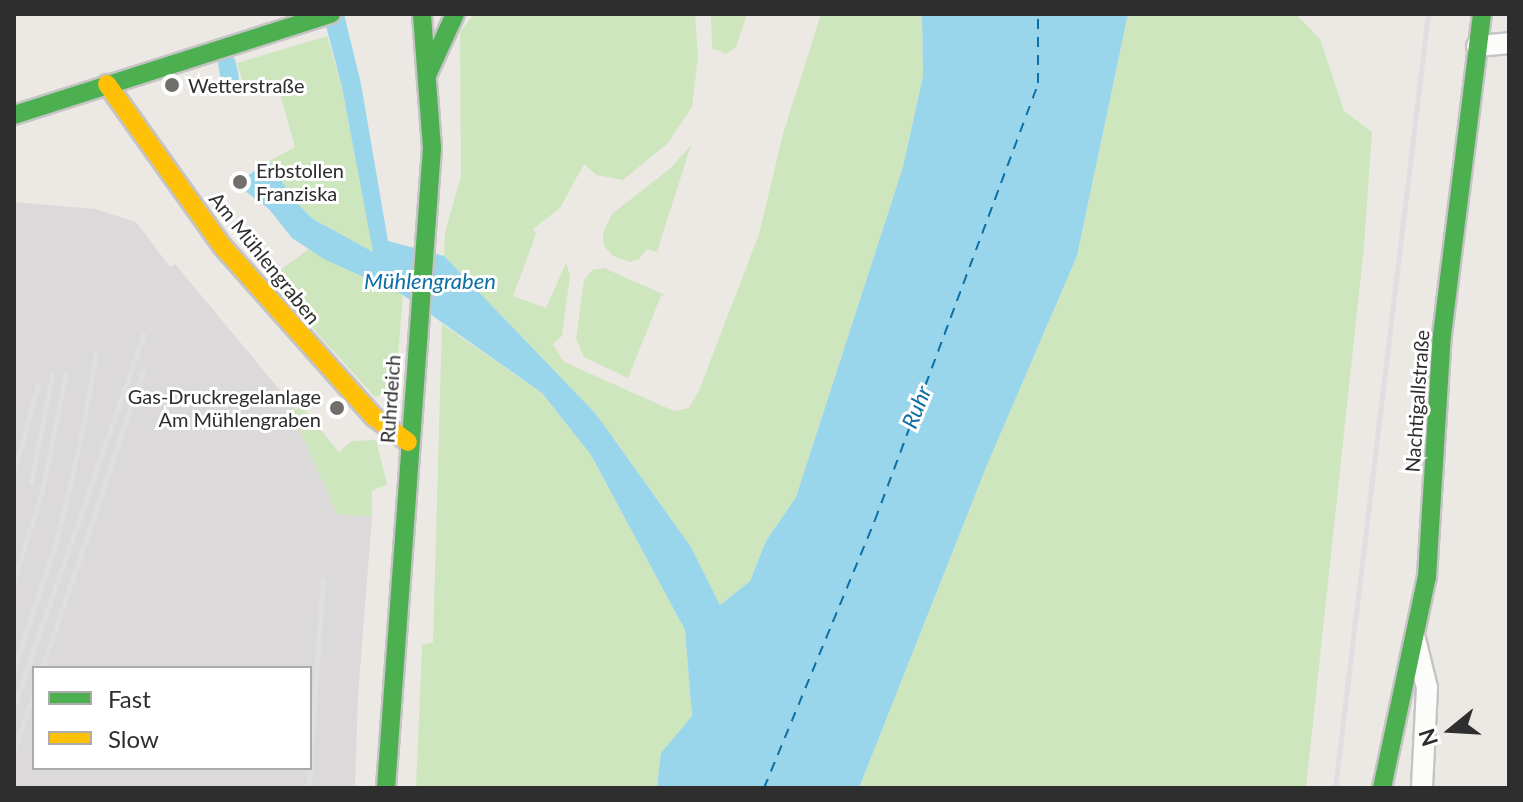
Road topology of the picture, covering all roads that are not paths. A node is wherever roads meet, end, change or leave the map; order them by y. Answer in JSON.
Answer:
{"nodes":[{"id":1,"x":331,"y":14,"type":"edge"},
{"id":2,"x":422,"y":14,"type":"edge"},
{"id":3,"x":455,"y":14,"type":"edge"},
{"id":4,"x":1482,"y":14,"type":"edge"},
{"id":5,"x":1509,"y":43,"type":"edge"},
{"id":6,"x":1477,"y":46,"type":"junction"},
{"id":7,"x":428,"y":73,"type":"junction"},
{"id":8,"x":107,"y":84,"type":"junction"},
{"id":9,"x":14,"y":115,"type":"edge"},
{"id":10,"x":408,"y":442,"type":"junction"},
{"id":11,"x":1415,"y":639,"type":"junction"},
{"id":12,"x":386,"y":788,"type":"edge"},
{"id":13,"x":1382,"y":788,"type":"edge"},
{"id":14,"x":1422,"y":788,"type":"edge"}],
"edges":[{"from":1,"to":8,"type":"street"},
{"from":2,"to":7,"type":"street","name":"Ruhrdeich"},
{"from":3,"to":7,"type":"street"},
{"from":4,"to":6,"type":"street","name":"Nachtigallstraße"},
{"from":5,"to":6,"type":"street"},
{"from":6,"to":11,"type":"street","name":"Nachtigallstraße"},
{"from":7,"to":10,"type":"street","name":"Ruhrdeich"},
{"from":8,"to":9,"type":"street"},
{"from":8,"to":10,"type":"street","name":"Am Mühlengraben"},
{"from":10,"to":12,"type":"street","name":"Ruhrdeich"},
{"from":11,"to":13,"type":"street","name":"Nachtigallstraße"},
{"from":11,"to":14,"type":"street"}]}
